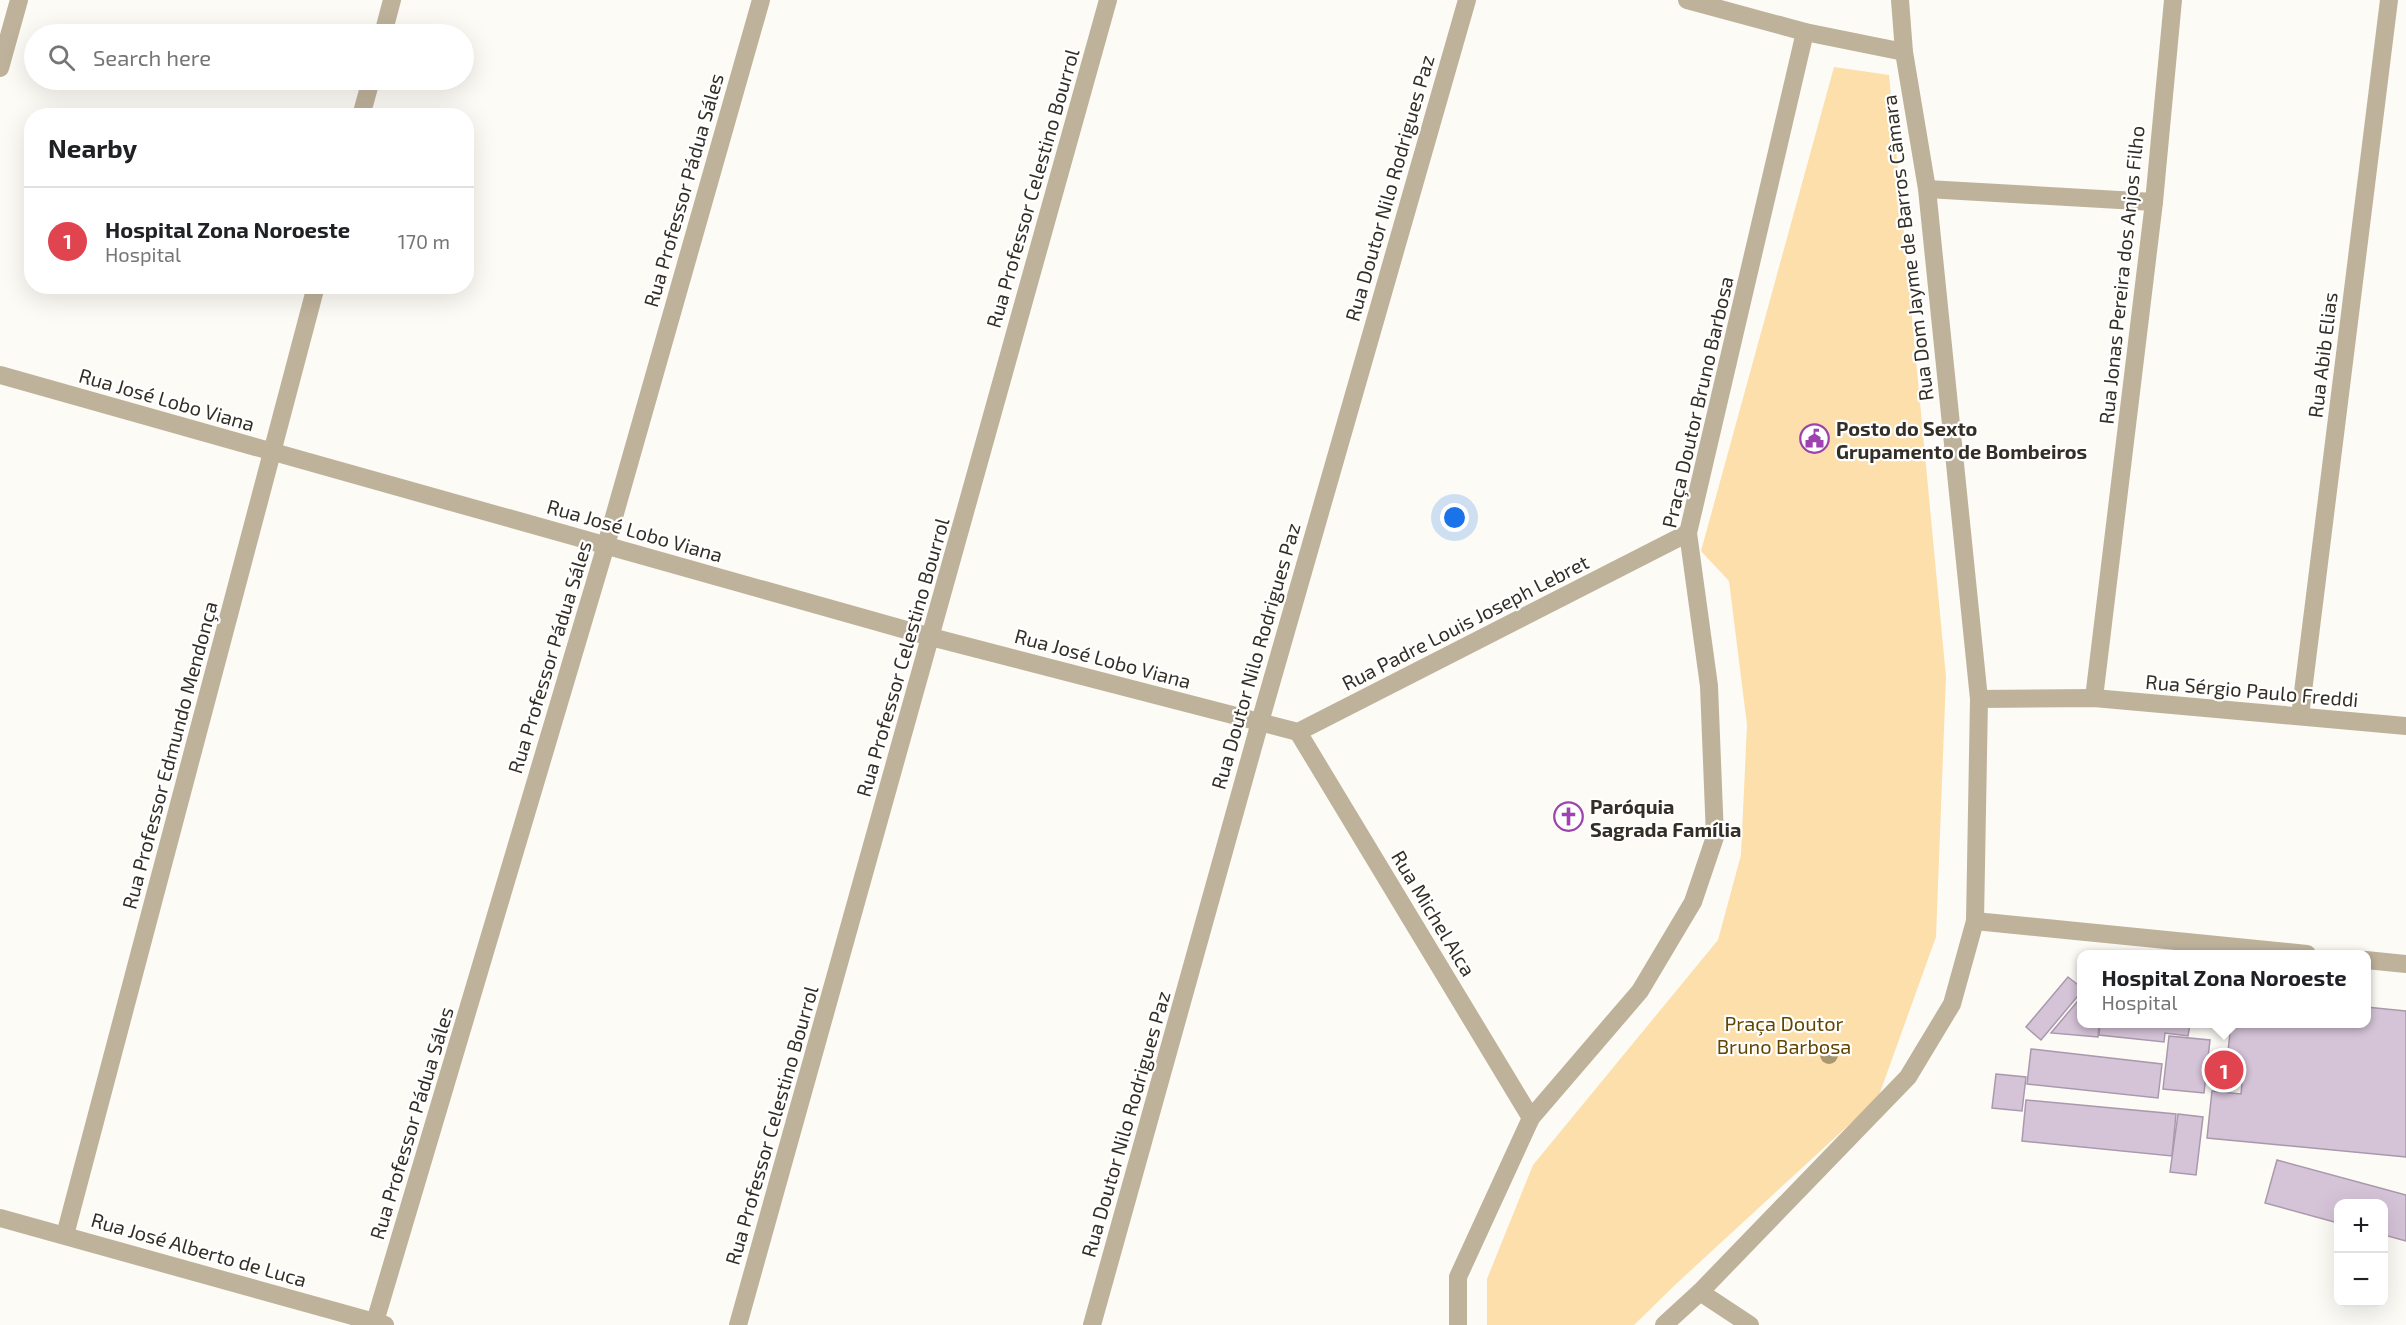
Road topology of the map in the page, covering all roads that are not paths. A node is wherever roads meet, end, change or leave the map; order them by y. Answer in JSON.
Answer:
{"nodes":[{"id":1,"x":19,"y":0,"type":"edge"},
{"id":2,"x":392,"y":0,"type":"edge"},
{"id":3,"x":761,"y":0,"type":"edge"},
{"id":4,"x":1108,"y":0,"type":"edge"},
{"id":5,"x":1467,"y":0,"type":"edge"},
{"id":6,"x":1687,"y":0,"type":"edge"},
{"id":7,"x":1900,"y":0,"type":"edge"},
{"id":8,"x":1913,"y":0,"type":"edge"},
{"id":9,"x":2173,"y":0,"type":"edge"},
{"id":10,"x":2389,"y":0,"type":"edge"},
{"id":11,"x":386,"y":24,"type":"edge"},
{"id":12,"x":1805,"y":32,"type":"junction"},
{"id":13,"x":1904,"y":52,"type":"junction"},
{"id":14,"x":0,"y":68,"type":"edge"},
{"id":15,"x":368,"y":90,"type":"edge"},
{"id":16,"x":363,"y":108,"type":"edge"},
{"id":17,"x":1927,"y":189,"type":"junction"},
{"id":18,"x":2154,"y":202,"type":"junction"},
{"id":19,"x":314,"y":294,"type":"edge"},
{"id":20,"x":0,"y":375,"type":"edge"},
{"id":21,"x":272,"y":453,"type":"junction"},
{"id":22,"x":1688,"y":533,"type":"junction"},
{"id":23,"x":606,"y":545,"type":"junction"},
{"id":24,"x":931,"y":637,"type":"junction"},
{"id":25,"x":2094,"y":698,"type":"junction"},
{"id":26,"x":1978,"y":699,"type":"junction"},
{"id":27,"x":2300,"y":716,"type":"junction"},
{"id":28,"x":1260,"y":722,"type":"junction"},
{"id":29,"x":2406,"y":726,"type":"edge"},
{"id":30,"x":1298,"y":732,"type":"junction"},
{"id":31,"x":1975,"y":921,"type":"junction"},
{"id":32,"x":2267,"y":950,"type":"edge"},
{"id":33,"x":2371,"y":960,"type":"edge"},
{"id":34,"x":2406,"y":964,"type":"edge"},
{"id":35,"x":1531,"y":1118,"type":"junction"},
{"id":36,"x":0,"y":1218,"type":"edge"},
{"id":37,"x":65,"y":1235,"type":"junction"},
{"id":38,"x":1700,"y":1292,"type":"junction"},
{"id":39,"x":378,"y":1324,"type":"edge"},
{"id":40,"x":738,"y":1325,"type":"edge"},
{"id":41,"x":1092,"y":1325,"type":"edge"},
{"id":42,"x":1458,"y":1325,"type":"edge"},
{"id":43,"x":1664,"y":1325,"type":"edge"},
{"id":44,"x":1750,"y":1325,"type":"edge"}],
"edges":[{"from":1,"to":14,"type":"street"},
{"from":2,"to":11,"type":"street"},
{"from":3,"to":23,"type":"street","name":"Rua Professor Pádua Sáles"},
{"from":4,"to":24,"type":"street","name":"Rua Professor Celestino Bourrol"},
{"from":5,"to":28,"type":"street","name":"Rua Doutor Nilo Rodrigues Paz"},
{"from":6,"to":12,"type":"street"},
{"from":7,"to":13,"type":"street","name":"Rua Dom Jayme de Barros Câmara"},
{"from":8,"to":13,"type":"street"},
{"from":9,"to":18,"type":"street","name":"Rua Jonas Pereira dos Anjos Filho"},
{"from":10,"to":27,"type":"street","name":"Rua Abib Elias"},
{"from":12,"to":13,"type":"street"},
{"from":12,"to":22,"type":"street","name":"Praça Doutor Bruno Barbosa"},
{"from":13,"to":17,"type":"street","name":"Rua Dom Jayme de Barros Câmara"},
{"from":15,"to":16,"type":"street"},
{"from":17,"to":18,"type":"street"},
{"from":17,"to":26,"type":"street","name":"Rua Dom Jayme de Barros Câmara"},
{"from":18,"to":25,"type":"street","name":"Rua Jonas Pereira dos Anjos Filho"},
{"from":19,"to":21,"type":"street","name":"Rua Professor Edmundo Mendonça"},
{"from":20,"to":21,"type":"street","name":"Rua José Lobo Viana"},
{"from":21,"to":23,"type":"street","name":"Rua José Lobo Viana"},
{"from":21,"to":37,"type":"street","name":"Rua Professor Edmundo Mendonça"},
{"from":22,"to":30,"type":"street","name":"Rua Padre Louis Joseph Lebret"},
{"from":22,"to":35,"type":"street","name":"Praça Doutor Bruno Barbosa"},
{"from":23,"to":24,"type":"street","name":"Rua José Lobo Viana"},
{"from":23,"to":39,"type":"street","name":"Rua Professor Pádua Sáles"},
{"from":24,"to":28,"type":"street","name":"Rua José Lobo Viana"},
{"from":24,"to":40,"type":"street","name":"Rua Professor Celestino Bourrol"},
{"from":25,"to":26,"type":"street","name":"Rua Sérgio Paulo Freddi"},
{"from":25,"to":27,"type":"street","name":"Rua Sérgio Paulo Freddi"},
{"from":26,"to":31,"type":"street","name":"Rua Dom Jayme de Barros Câmara"},
{"from":27,"to":29,"type":"street","name":"Rua Sérgio Paulo Freddi"},
{"from":28,"to":30,"type":"street"},
{"from":28,"to":41,"type":"street","name":"Rua Doutor Nilo Rodrigues Paz"},
{"from":30,"to":35,"type":"street","name":"Rua Michel Alca"},
{"from":31,"to":32,"type":"street"},
{"from":31,"to":38,"type":"street","name":"Rua Dom Jayme de Barros Câmara"},
{"from":33,"to":34,"type":"street"},
{"from":35,"to":42,"type":"street","name":"Praça Doutor Bruno Barbosa"},
{"from":36,"to":37,"type":"street","name":"Rua José Alberto de Luca"},
{"from":37,"to":39,"type":"street","name":"Rua José Alberto de Luca"},
{"from":38,"to":43,"type":"street","name":"Rua Dom Jayme de Barros Câmara"},
{"from":38,"to":44,"type":"street"}]}
